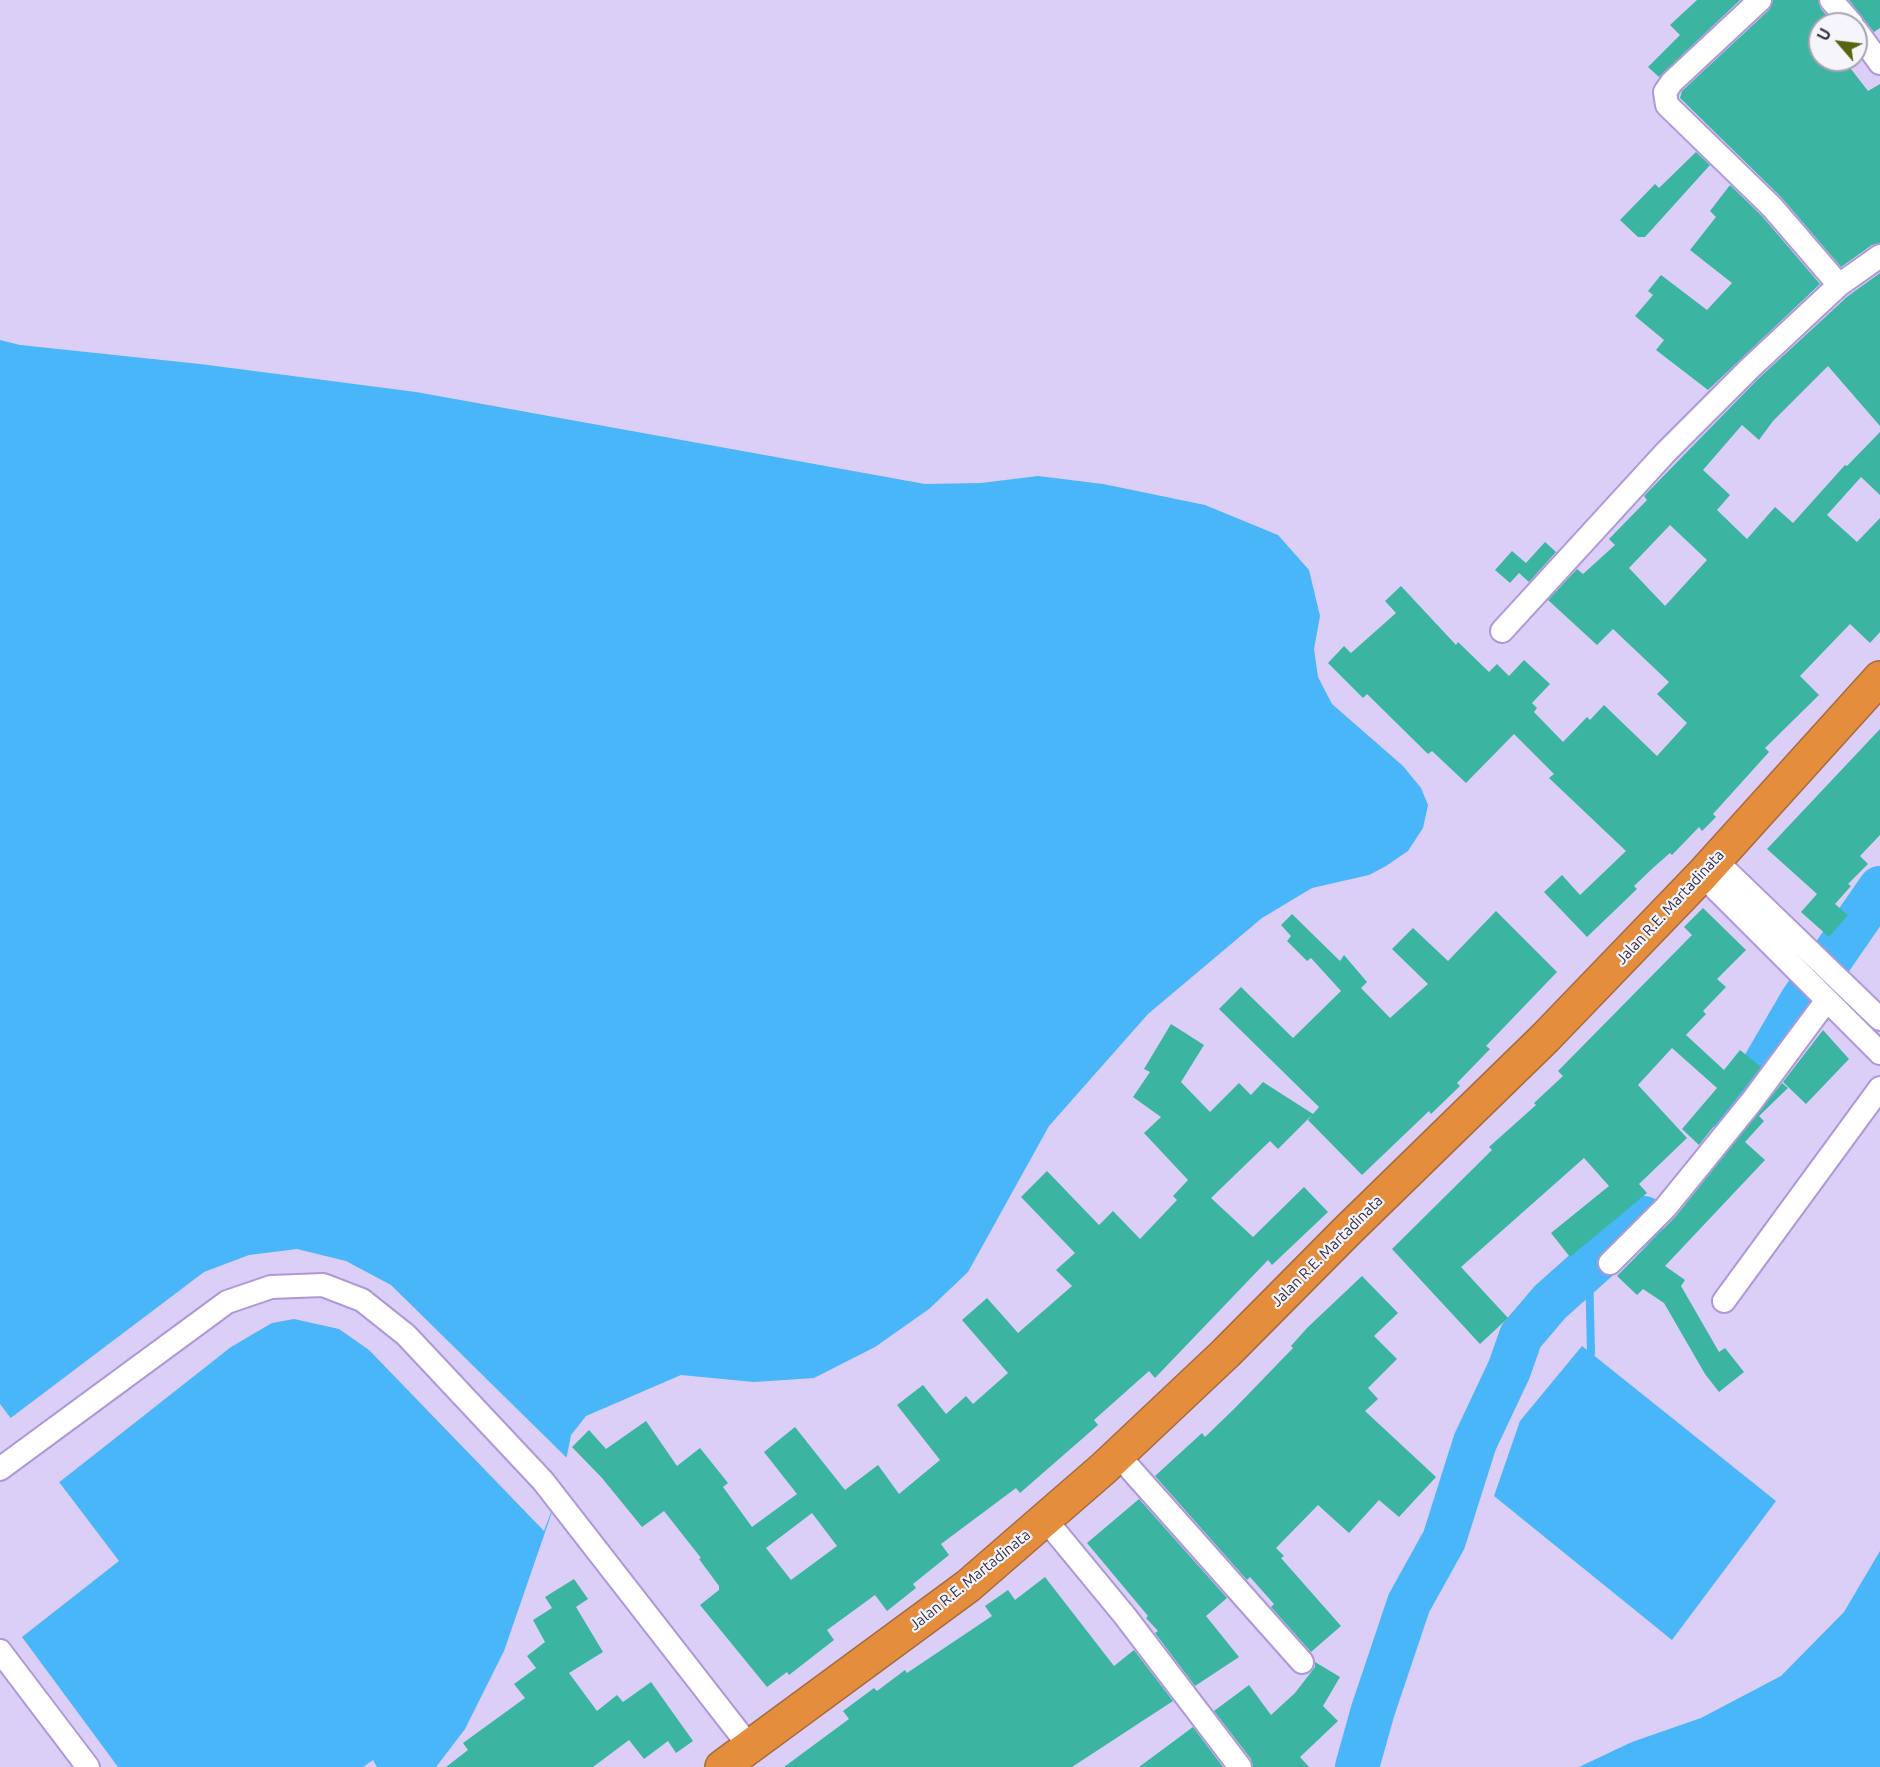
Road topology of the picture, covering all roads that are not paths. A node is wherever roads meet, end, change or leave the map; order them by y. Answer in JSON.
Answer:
{"nodes":[{"id":1,"x":1760,"y":0,"type":"edge"},
{"id":2,"x":1831,"y":0,"type":"edge"},
{"id":3,"x":1842,"y":12,"type":"edge"},
{"id":4,"x":1868,"y":46,"type":"edge"},
{"id":5,"x":1880,"y":63,"type":"edge"},
{"id":6,"x":1880,"y":256,"type":"edge"},
{"id":7,"x":1839,"y":285,"type":"junction"},
{"id":8,"x":1502,"y":631,"type":"dead end"},
{"id":9,"x":1880,"y":678,"type":"edge"},
{"id":10,"x":1709,"y":868,"type":"junction"},
{"id":11,"x":1801,"y":957,"type":"junction"},
{"id":12,"x":1825,"y":997,"type":"junction"},
{"id":13,"x":1880,"y":1019,"type":"edge"},
{"id":14,"x":1880,"y":1053,"type":"edge"},
{"id":15,"x":1880,"y":1088,"type":"edge"},
{"id":16,"x":1610,"y":1263,"type":"dead end"},
{"id":17,"x":1724,"y":1301,"type":"dead end"},
{"id":18,"x":1118,"y":1455,"type":"junction"},
{"id":19,"x":0,"y":1469,"type":"edge"},
{"id":20,"x":1045,"y":1519,"type":"junction"},
{"id":21,"x":0,"y":1651,"type":"edge"},
{"id":22,"x":1302,"y":1662,"type":"dead end"},
{"id":23,"x":750,"y":1747,"type":"junction"},
{"id":24,"x":88,"y":1767,"type":"edge"},
{"id":25,"x":722,"y":1767,"type":"edge"},
{"id":26,"x":1240,"y":1767,"type":"edge"}],
"edges":[{"from":1,"to":7,"type":"street"},
{"from":2,"to":3,"type":"street"},
{"from":4,"to":5,"type":"street"},
{"from":6,"to":7,"type":"street"},
{"from":7,"to":8,"type":"street"},
{"from":9,"to":10,"type":"highway","name":"Jalan R.E. Martadinata"},
{"from":10,"to":11,"type":"street"},
{"from":10,"to":18,"type":"highway","name":"Jalan R.E. Martadinata"},
{"from":11,"to":12,"type":"street"},
{"from":11,"to":13,"type":"street"},
{"from":12,"to":14,"type":"street"},
{"from":12,"to":16,"type":"street"},
{"from":15,"to":17,"type":"street"},
{"from":18,"to":20,"type":"highway","name":"Jalan R.E. Martadinata"},
{"from":18,"to":22,"type":"street"},
{"from":19,"to":23,"type":"street"},
{"from":20,"to":23,"type":"highway","name":"Jalan R.E. Martadinata"},
{"from":20,"to":26,"type":"street"},
{"from":21,"to":24,"type":"street"},
{"from":23,"to":25,"type":"highway","name":"Jalan R.E. Martadinata"}]}
